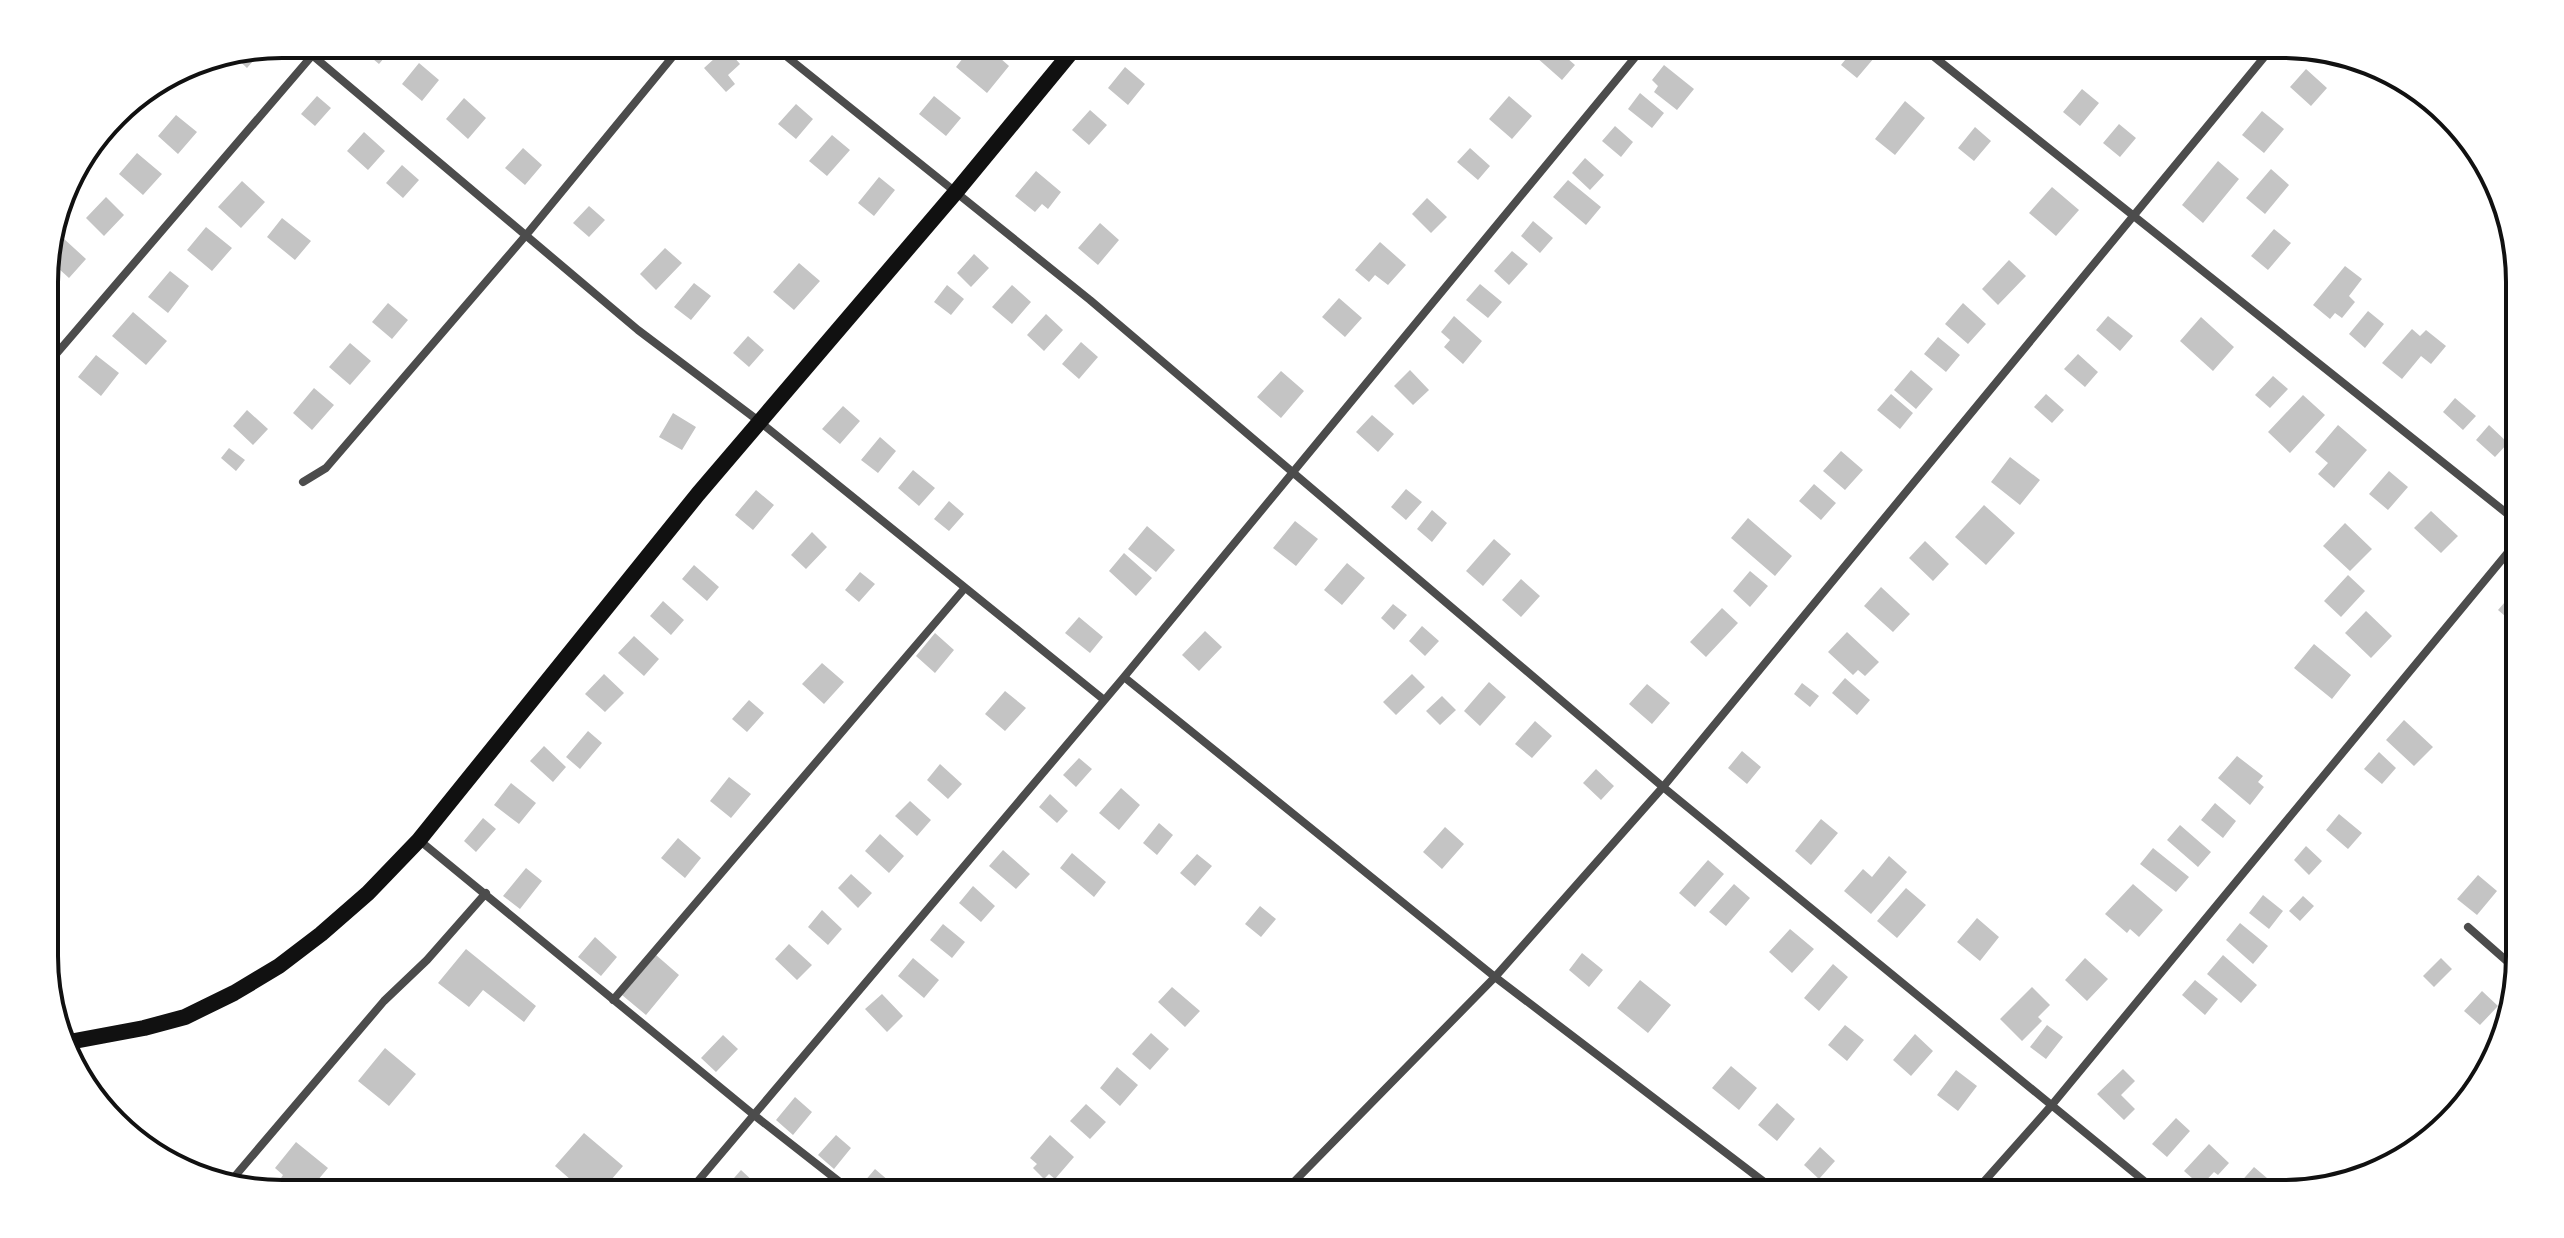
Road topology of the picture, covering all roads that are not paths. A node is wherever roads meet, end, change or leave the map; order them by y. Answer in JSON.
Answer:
{"nodes":[{"id":1,"x":310,"y":58,"type":"edge"},
{"id":2,"x":314,"y":58,"type":"edge"},
{"id":3,"x":672,"y":58,"type":"edge"},
{"id":4,"x":788,"y":58,"type":"edge"},
{"id":5,"x":1066,"y":58,"type":"edge"},
{"id":6,"x":1634,"y":58,"type":"edge"},
{"id":7,"x":1935,"y":58,"type":"edge"},
{"id":8,"x":2264,"y":58,"type":"edge"},
{"id":9,"x":955,"y":193,"type":"junction"},
{"id":10,"x":2134,"y":217,"type":"junction"},
{"id":11,"x":527,"y":234,"type":"junction"},
{"id":12,"x":58,"y":352,"type":"edge"},
{"id":13,"x":760,"y":422,"type":"junction"},
{"id":14,"x":1291,"y":472,"type":"junction"},
{"id":15,"x":303,"y":482,"type":"dead end"},
{"id":16,"x":2506,"y":513,"type":"edge"},
{"id":17,"x":2506,"y":555,"type":"edge"},
{"id":18,"x":964,"y":589,"type":"junction"},
{"id":19,"x":1124,"y":677,"type":"junction"},
{"id":20,"x":1103,"y":699,"type":"junction"},
{"id":21,"x":1663,"y":787,"type":"junction"},
{"id":22,"x":419,"y":840,"type":"junction"},
{"id":23,"x":486,"y":893,"type":"junction"},
{"id":24,"x":2468,"y":927,"type":"dead end"},
{"id":25,"x":2506,"y":960,"type":"edge"},
{"id":26,"x":1495,"y":977,"type":"junction"},
{"id":27,"x":613,"y":1000,"type":"junction"},
{"id":28,"x":75,"y":1041,"type":"edge"},
{"id":29,"x":2051,"y":1106,"type":"junction"},
{"id":30,"x":754,"y":1115,"type":"junction"},
{"id":31,"x":236,"y":1175,"type":"edge"},
{"id":32,"x":699,"y":1180,"type":"edge"},
{"id":33,"x":837,"y":1180,"type":"edge"},
{"id":34,"x":1296,"y":1180,"type":"edge"},
{"id":35,"x":1762,"y":1180,"type":"edge"},
{"id":36,"x":1985,"y":1180,"type":"edge"},
{"id":37,"x":2143,"y":1180,"type":"edge"}],
"edges":[{"from":1,"to":12,"type":"street"},
{"from":2,"to":11,"type":"street"},
{"from":3,"to":11,"type":"street"},
{"from":4,"to":9,"type":"street"},
{"from":5,"to":9,"type":"main road"},
{"from":6,"to":14,"type":"street"},
{"from":7,"to":10,"type":"street"},
{"from":8,"to":10,"type":"street"},
{"from":9,"to":13,"type":"main road"},
{"from":9,"to":14,"type":"street"},
{"from":10,"to":16,"type":"street"},
{"from":10,"to":21,"type":"street"},
{"from":11,"to":13,"type":"street"},
{"from":11,"to":15,"type":"street"},
{"from":13,"to":18,"type":"street"},
{"from":13,"to":22,"type":"main road"},
{"from":14,"to":19,"type":"street"},
{"from":14,"to":21,"type":"street"},
{"from":17,"to":29,"type":"street"},
{"from":18,"to":20,"type":"street"},
{"from":18,"to":27,"type":"street"},
{"from":19,"to":20,"type":"street"},
{"from":19,"to":26,"type":"street"},
{"from":20,"to":30,"type":"street"},
{"from":21,"to":26,"type":"street"},
{"from":21,"to":29,"type":"street"},
{"from":22,"to":23,"type":"street"},
{"from":22,"to":28,"type":"main road"},
{"from":23,"to":27,"type":"street"},
{"from":23,"to":31,"type":"street"},
{"from":24,"to":25,"type":"street"},
{"from":26,"to":34,"type":"street"},
{"from":26,"to":35,"type":"street"},
{"from":27,"to":30,"type":"street"},
{"from":29,"to":36,"type":"street"},
{"from":29,"to":37,"type":"street"},
{"from":30,"to":32,"type":"street"},
{"from":30,"to":33,"type":"street"}]}
